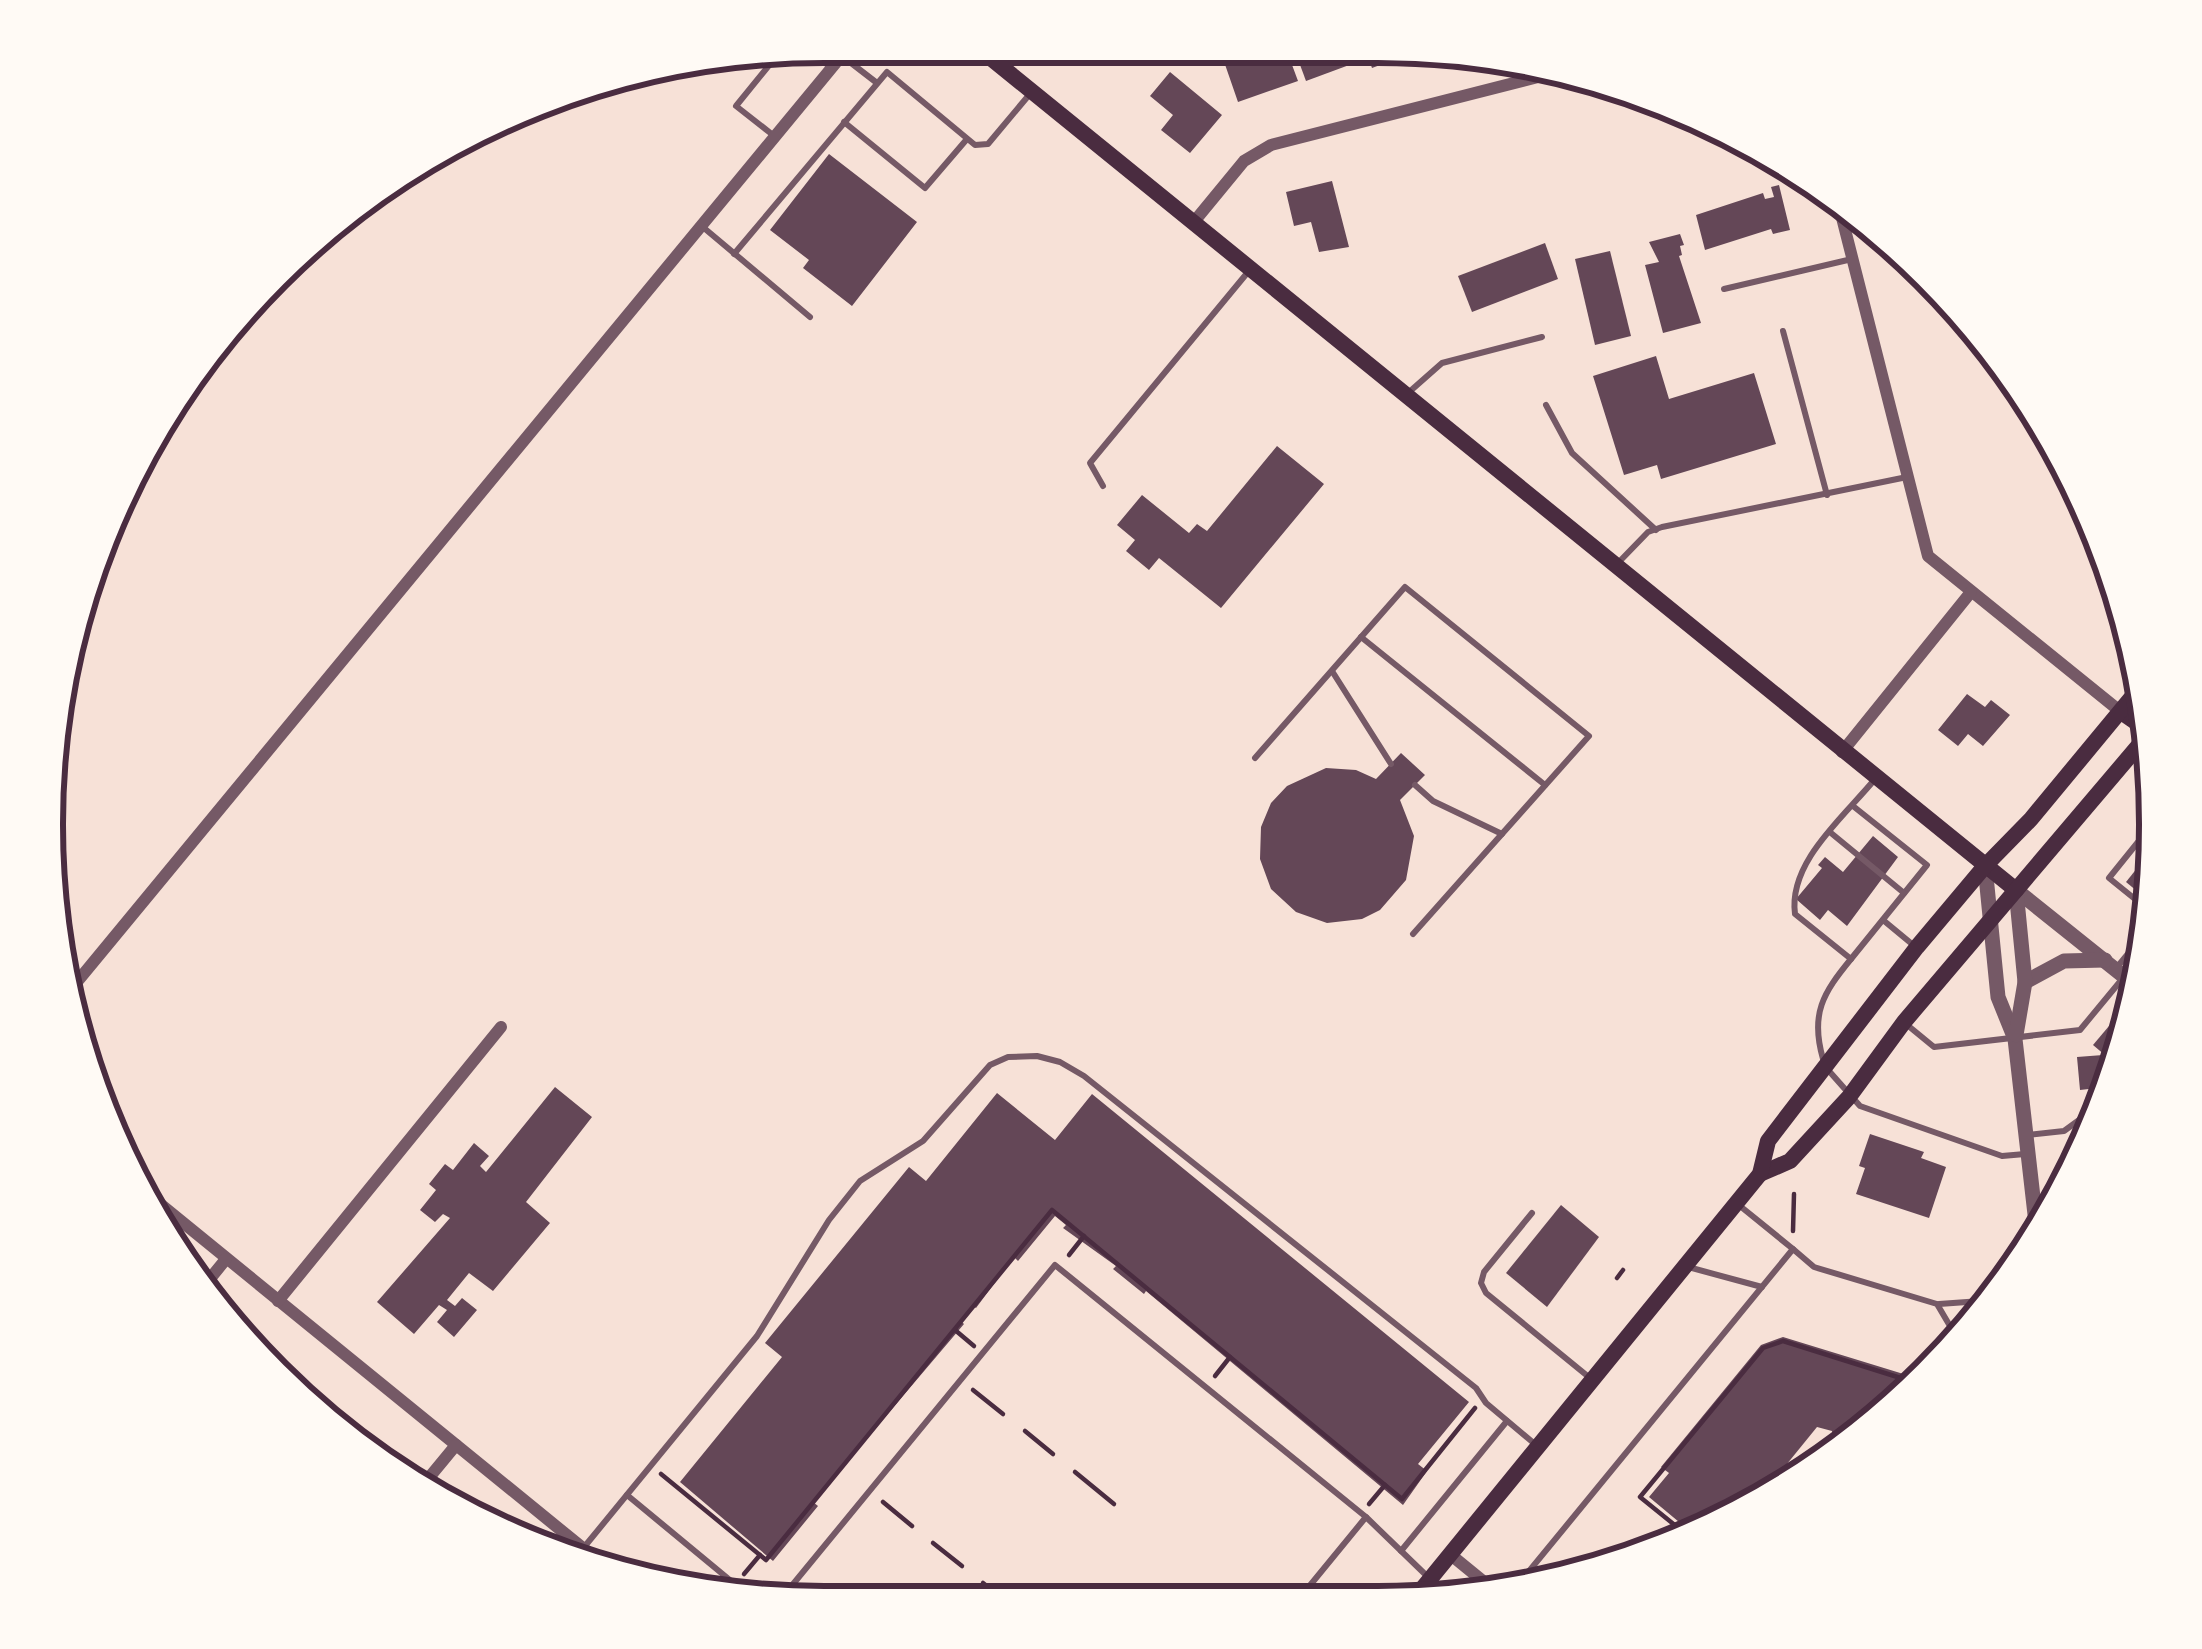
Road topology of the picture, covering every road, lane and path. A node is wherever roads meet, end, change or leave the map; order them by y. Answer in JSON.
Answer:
{"nodes":[{"id":1,"x":826,"y":63,"type":"edge"},
{"id":2,"x":836,"y":63,"type":"edge"},
{"id":3,"x":851,"y":63,"type":"edge"},
{"id":4,"x":1001,"y":63,"type":"edge"},
{"id":5,"x":769,"y":66,"type":"edge"},
{"id":6,"x":832,"y":68,"type":"junction"},
{"id":7,"x":1530,"y":79,"type":"edge"},
{"id":8,"x":877,"y":83,"type":"junction"},
{"id":9,"x":1032,"y":92,"type":"junction"},
{"id":10,"x":844,"y":122,"type":"junction"},
{"id":11,"x":775,"y":136,"type":"junction"},
{"id":12,"x":967,"y":139,"type":"junction"},
{"id":13,"x":1843,"y":221,"type":"edge"},
{"id":14,"x":1192,"y":223,"type":"junction"},
{"id":15,"x":701,"y":226,"type":"junction"},
{"id":16,"x":734,"y":254,"type":"junction"},
{"id":17,"x":1852,"y":259,"type":"junction"},
{"id":18,"x":1250,"y":269,"type":"junction"},
{"id":19,"x":1724,"y":289,"type":"dead end"},
{"id":20,"x":810,"y":317,"type":"dead end"},
{"id":21,"x":1783,"y":331,"type":"dead end"},
{"id":22,"x":1542,"y":338,"type":"dead end"},
{"id":23,"x":1406,"y":395,"type":"junction"},
{"id":24,"x":1546,"y":405,"type":"dead end"},
{"id":25,"x":1907,"y":477,"type":"junction"},
{"id":26,"x":1103,"y":486,"type":"dead end"},
{"id":27,"x":1827,"y":495,"type":"junction"},
{"id":28,"x":1656,"y":530,"type":"junction"},
{"id":29,"x":1615,"y":566,"type":"junction"},
{"id":30,"x":1971,"y":592,"type":"junction"},
{"id":31,"x":1361,"y":637,"type":"junction"},
{"id":32,"x":1331,"y":671,"type":"junction"},
{"id":33,"x":2128,"y":703,"type":"edge"},
{"id":34,"x":2121,"y":712,"type":"junction"},
{"id":35,"x":2131,"y":719,"type":"edge"},
{"id":36,"x":2135,"y":751,"type":"edge"},
{"id":37,"x":1842,"y":752,"type":"junction"},
{"id":38,"x":1256,"y":758,"type":"dead end"},
{"id":39,"x":1391,"y":764,"type":"dead end"},
{"id":40,"x":1875,"y":779,"type":"junction"},
{"id":41,"x":1415,"y":785,"type":"dead end"},
{"id":42,"x":1545,"y":785,"type":"junction"},
{"id":43,"x":1853,"y":806,"type":"junction"},
{"id":44,"x":1831,"y":833,"type":"junction"},
{"id":45,"x":1502,"y":834,"type":"junction"},
{"id":46,"x":2138,"y":842,"type":"edge"},
{"id":47,"x":1985,"y":866,"type":"junction"},
{"id":48,"x":2016,"y":890,"type":"junction"},
{"id":49,"x":1904,"y":893,"type":"junction"},
{"id":50,"x":2135,"y":899,"type":"edge"},
{"id":51,"x":1989,"y":919,"type":"junction"},
{"id":52,"x":1882,"y":920,"type":"junction"},
{"id":53,"x":1413,"y":934,"type":"dead end"},
{"id":54,"x":1917,"y":947,"type":"junction"},
{"id":55,"x":2127,"y":955,"type":"edge"},
{"id":56,"x":1851,"y":959,"type":"junction"},
{"id":57,"x":2115,"y":969,"type":"junction"},
{"id":58,"x":2123,"y":976,"type":"edge"},
{"id":59,"x":79,"y":979,"type":"edge"},
{"id":60,"x":2025,"y":982,"type":"junction"},
{"id":61,"x":1904,"y":1022,"type":"junction"},
{"id":62,"x":501,"y":1027,"type":"dead end"},
{"id":63,"x":2015,"y":1039,"type":"junction"},
{"id":64,"x":1824,"y":1065,"type":"junction"},
{"id":65,"x":1849,"y":1097,"type":"junction"},
{"id":66,"x":2079,"y":1120,"type":"edge"},
{"id":67,"x":2027,"y":1135,"type":"junction"},
{"id":68,"x":2029,"y":1154,"type":"junction"},
{"id":69,"x":1760,"y":1174,"type":"junction"},
{"id":70,"x":1794,"y":1194,"type":"dead end"},
{"id":71,"x":1736,"y":1203,"type":"junction"},
{"id":72,"x":2035,"y":1209,"type":"edge"},
{"id":73,"x":169,"y":1212,"type":"edge"},
{"id":74,"x":1532,"y":1213,"type":"dead end"},
{"id":75,"x":1084,"y":1236,"type":"junction"},
{"id":76,"x":1793,"y":1250,"type":"junction"},
{"id":77,"x":226,"y":1259,"type":"junction"},
{"id":78,"x":1685,"y":1266,"type":"junction"},
{"id":79,"x":1059,"y":1268,"type":"junction"},
{"id":80,"x":1623,"y":1270,"type":"dead end"},
{"id":81,"x":212,"y":1277,"type":"edge"},
{"id":82,"x":1616,"y":1278,"type":"dead end"},
{"id":83,"x":1762,"y":1287,"type":"junction"},
{"id":84,"x":278,"y":1301,"type":"junction"},
{"id":85,"x":1971,"y":1302,"type":"edge"},
{"id":86,"x":1937,"y":1304,"type":"junction"},
{"id":87,"x":1950,"y":1327,"type":"edge"},
{"id":88,"x":955,"y":1330,"type":"junction"},
{"id":89,"x":978,"y":1349,"type":"dead end"},
{"id":90,"x":1230,"y":1358,"type":"junction"},
{"id":91,"x":1901,"y":1377,"type":"edge"},
{"id":92,"x":1593,"y":1380,"type":"junction"},
{"id":93,"x":1206,"y":1388,"type":"junction"},
{"id":94,"x":974,"y":1390,"type":"dead end"},
{"id":95,"x":1483,"y":1399,"type":"junction"},
{"id":96,"x":1003,"y":1414,"type":"dead end"},
{"id":97,"x":1507,"y":1420,"type":"junction"},
{"id":98,"x":1024,"y":1431,"type":"dead end"},
{"id":99,"x":456,"y":1445,"type":"junction"},
{"id":100,"x":1539,"y":1447,"type":"junction"},
{"id":101,"x":1053,"y":1454,"type":"dead end"},
{"id":102,"x":845,"y":1464,"type":"junction"},
{"id":103,"x":651,"y":1466,"type":"junction"},
{"id":104,"x":855,"y":1472,"type":"dead end"},
{"id":105,"x":1075,"y":1472,"type":"dead end"},
{"id":106,"x":431,"y":1476,"type":"edge"},
{"id":107,"x":1384,"y":1485,"type":"junction"},
{"id":108,"x":627,"y":1495,"type":"junction"},
{"id":109,"x":883,"y":1502,"type":"dead end"},
{"id":110,"x":1114,"y":1504,"type":"dead end"},
{"id":111,"x":1363,"y":1515,"type":"junction"},
{"id":112,"x":1674,"y":1525,"type":"edge"},
{"id":113,"x":912,"y":1526,"type":"dead end"},
{"id":114,"x":933,"y":1543,"type":"dead end"},
{"id":115,"x":579,"y":1546,"type":"edge"},
{"id":116,"x":584,"y":1547,"type":"edge"},
{"id":117,"x":1401,"y":1552,"type":"junction"},
{"id":118,"x":760,"y":1555,"type":"junction"},
{"id":119,"x":1450,"y":1556,"type":"junction"},
{"id":120,"x":962,"y":1566,"type":"dead end"},
{"id":121,"x":1530,"y":1570,"type":"edge"},
{"id":122,"x":728,"y":1579,"type":"edge"},
{"id":123,"x":1430,"y":1579,"type":"junction"},
{"id":124,"x":1479,"y":1579,"type":"edge"},
{"id":125,"x":739,"y":1580,"type":"edge"},
{"id":126,"x":983,"y":1583,"type":"dead end"},
{"id":127,"x":1426,"y":1584,"type":"edge"},
{"id":128,"x":793,"y":1585,"type":"edge"},
{"id":129,"x":987,"y":1586,"type":"edge"},
{"id":130,"x":1309,"y":1586,"type":"edge"}],
"edges":[{"from":1,"to":6,"type":"lane"},
{"from":2,"to":6,"type":"street"},
{"from":3,"to":8,"type":"lane"},
{"from":4,"to":9,"type":"main road"},
{"from":5,"to":11,"type":"lane"},
{"from":6,"to":11,"type":"street"},
{"from":7,"to":14,"type":"street"},
{"from":8,"to":10,"type":"lane"},
{"from":8,"to":12,"type":"lane"},
{"from":9,"to":12,"type":"lane"},
{"from":9,"to":14,"type":"main road"},
{"from":10,"to":12,"type":"lane"},
{"from":10,"to":16,"type":"lane"},
{"from":11,"to":15,"type":"street"},
{"from":13,"to":17,"type":"street"},
{"from":14,"to":18,"type":"main road"},
{"from":15,"to":16,"type":"lane"},
{"from":15,"to":59,"type":"street"},
{"from":16,"to":20,"type":"lane"},
{"from":17,"to":19,"type":"lane"},
{"from":17,"to":25,"type":"street"},
{"from":18,"to":23,"type":"main road"},
{"from":18,"to":26,"type":"lane"},
{"from":21,"to":27,"type":"lane"},
{"from":22,"to":23,"type":"lane"},
{"from":23,"to":29,"type":"main road"},
{"from":24,"to":28,"type":"lane"},
{"from":25,"to":27,"type":"lane"},
{"from":25,"to":30,"type":"street"},
{"from":27,"to":28,"type":"lane"},
{"from":28,"to":29,"type":"lane"},
{"from":29,"to":37,"type":"main road"},
{"from":30,"to":34,"type":"street"},
{"from":30,"to":37,"type":"street"},
{"from":31,"to":32,"type":"lane"},
{"from":31,"to":42,"type":"lane"},
{"from":31,"to":42,"type":"lane"},
{"from":32,"to":38,"type":"lane"},
{"from":32,"to":39,"type":"lane"},
{"from":33,"to":34,"type":"main road"},
{"from":34,"to":35,"type":"main road"},
{"from":34,"to":47,"type":"main road"},
{"from":36,"to":48,"type":"main road"},
{"from":37,"to":40,"type":"main road"},
{"from":40,"to":43,"type":"lane"},
{"from":40,"to":47,"type":"main road"},
{"from":41,"to":45,"type":"lane"},
{"from":42,"to":45,"type":"lane"},
{"from":43,"to":44,"type":"lane"},
{"from":43,"to":49,"type":"lane"},
{"from":44,"to":49,"type":"lane"},
{"from":44,"to":56,"type":"lane"},
{"from":45,"to":53,"type":"lane"},
{"from":46,"to":50,"type":"lane"},
{"from":47,"to":48,"type":"main road"},
{"from":47,"to":51,"type":"street"},
{"from":47,"to":54,"type":"main road"},
{"from":48,"to":51,"type":"main road"},
{"from":48,"to":57,"type":"street"},
{"from":48,"to":60,"type":"street"},
{"from":49,"to":52,"type":"lane"},
{"from":51,"to":61,"type":"main road"},
{"from":51,"to":63,"type":"street"},
{"from":52,"to":54,"type":"lane"},
{"from":52,"to":56,"type":"lane"},
{"from":54,"to":64,"type":"main road"},
{"from":55,"to":57,"type":"lane"},
{"from":56,"to":64,"type":"lane"},
{"from":57,"to":58,"type":"street"},
{"from":57,"to":60,"type":"street"},
{"from":57,"to":63,"type":"lane"},
{"from":60,"to":63,"type":"street"},
{"from":61,"to":63,"type":"lane"},
{"from":61,"to":65,"type":"main road"},
{"from":62,"to":84,"type":"street"},
{"from":63,"to":67,"type":"street"},
{"from":64,"to":65,"type":"lane"},
{"from":64,"to":69,"type":"main road"},
{"from":65,"to":68,"type":"lane"},
{"from":65,"to":69,"type":"main road"},
{"from":66,"to":67,"type":"lane"},
{"from":67,"to":68,"type":"street"},
{"from":68,"to":72,"type":"street"},
{"from":69,"to":71,"type":"main road"},
{"from":70,"to":76,"type":"path"},
{"from":71,"to":76,"type":"lane"},
{"from":71,"to":78,"type":"main road"},
{"from":73,"to":77,"type":"street"},
{"from":74,"to":92,"type":"lane"},
{"from":75,"to":79,"type":"path"},
{"from":75,"to":88,"type":"path"},
{"from":75,"to":90,"type":"path"},
{"from":76,"to":83,"type":"lane"},
{"from":76,"to":86,"type":"lane"},
{"from":77,"to":81,"type":"street"},
{"from":77,"to":84,"type":"street"},
{"from":78,"to":83,"type":"lane"},
{"from":78,"to":92,"type":"main road"},
{"from":79,"to":93,"type":"lane"},
{"from":79,"to":128,"type":"lane"},
{"from":80,"to":82,"type":"path"},
{"from":83,"to":121,"type":"lane"},
{"from":84,"to":99,"type":"street"},
{"from":85,"to":86,"type":"lane"},
{"from":86,"to":87,"type":"lane"},
{"from":88,"to":89,"type":"path"},
{"from":88,"to":102,"type":"path"},
{"from":90,"to":93,"type":"path"},
{"from":90,"to":107,"type":"path"},
{"from":91,"to":112,"type":"path"},
{"from":92,"to":100,"type":"main road"},
{"from":93,"to":111,"type":"lane"},
{"from":94,"to":96,"type":"path"},
{"from":95,"to":97,"type":"lane"},
{"from":95,"to":103,"type":"lane"},
{"from":95,"to":107,"type":"path"},
{"from":97,"to":100,"type":"lane"},
{"from":97,"to":117,"type":"lane"},
{"from":98,"to":101,"type":"path"},
{"from":99,"to":106,"type":"street"},
{"from":99,"to":115,"type":"street"},
{"from":100,"to":119,"type":"main road"},
{"from":102,"to":104,"type":"path"},
{"from":102,"to":118,"type":"path"},
{"from":103,"to":108,"type":"lane"},
{"from":103,"to":118,"type":"path"},
{"from":105,"to":110,"type":"path"},
{"from":107,"to":111,"type":"path"},
{"from":108,"to":116,"type":"lane"},
{"from":108,"to":122,"type":"lane"},
{"from":109,"to":113,"type":"path"},
{"from":111,"to":117,"type":"lane"},
{"from":111,"to":130,"type":"lane"},
{"from":114,"to":120,"type":"path"},
{"from":117,"to":123,"type":"lane"},
{"from":118,"to":125,"type":"path"},
{"from":119,"to":123,"type":"main road"},
{"from":119,"to":124,"type":"street"},
{"from":123,"to":127,"type":"main road"},
{"from":126,"to":129,"type":"path"}]}
